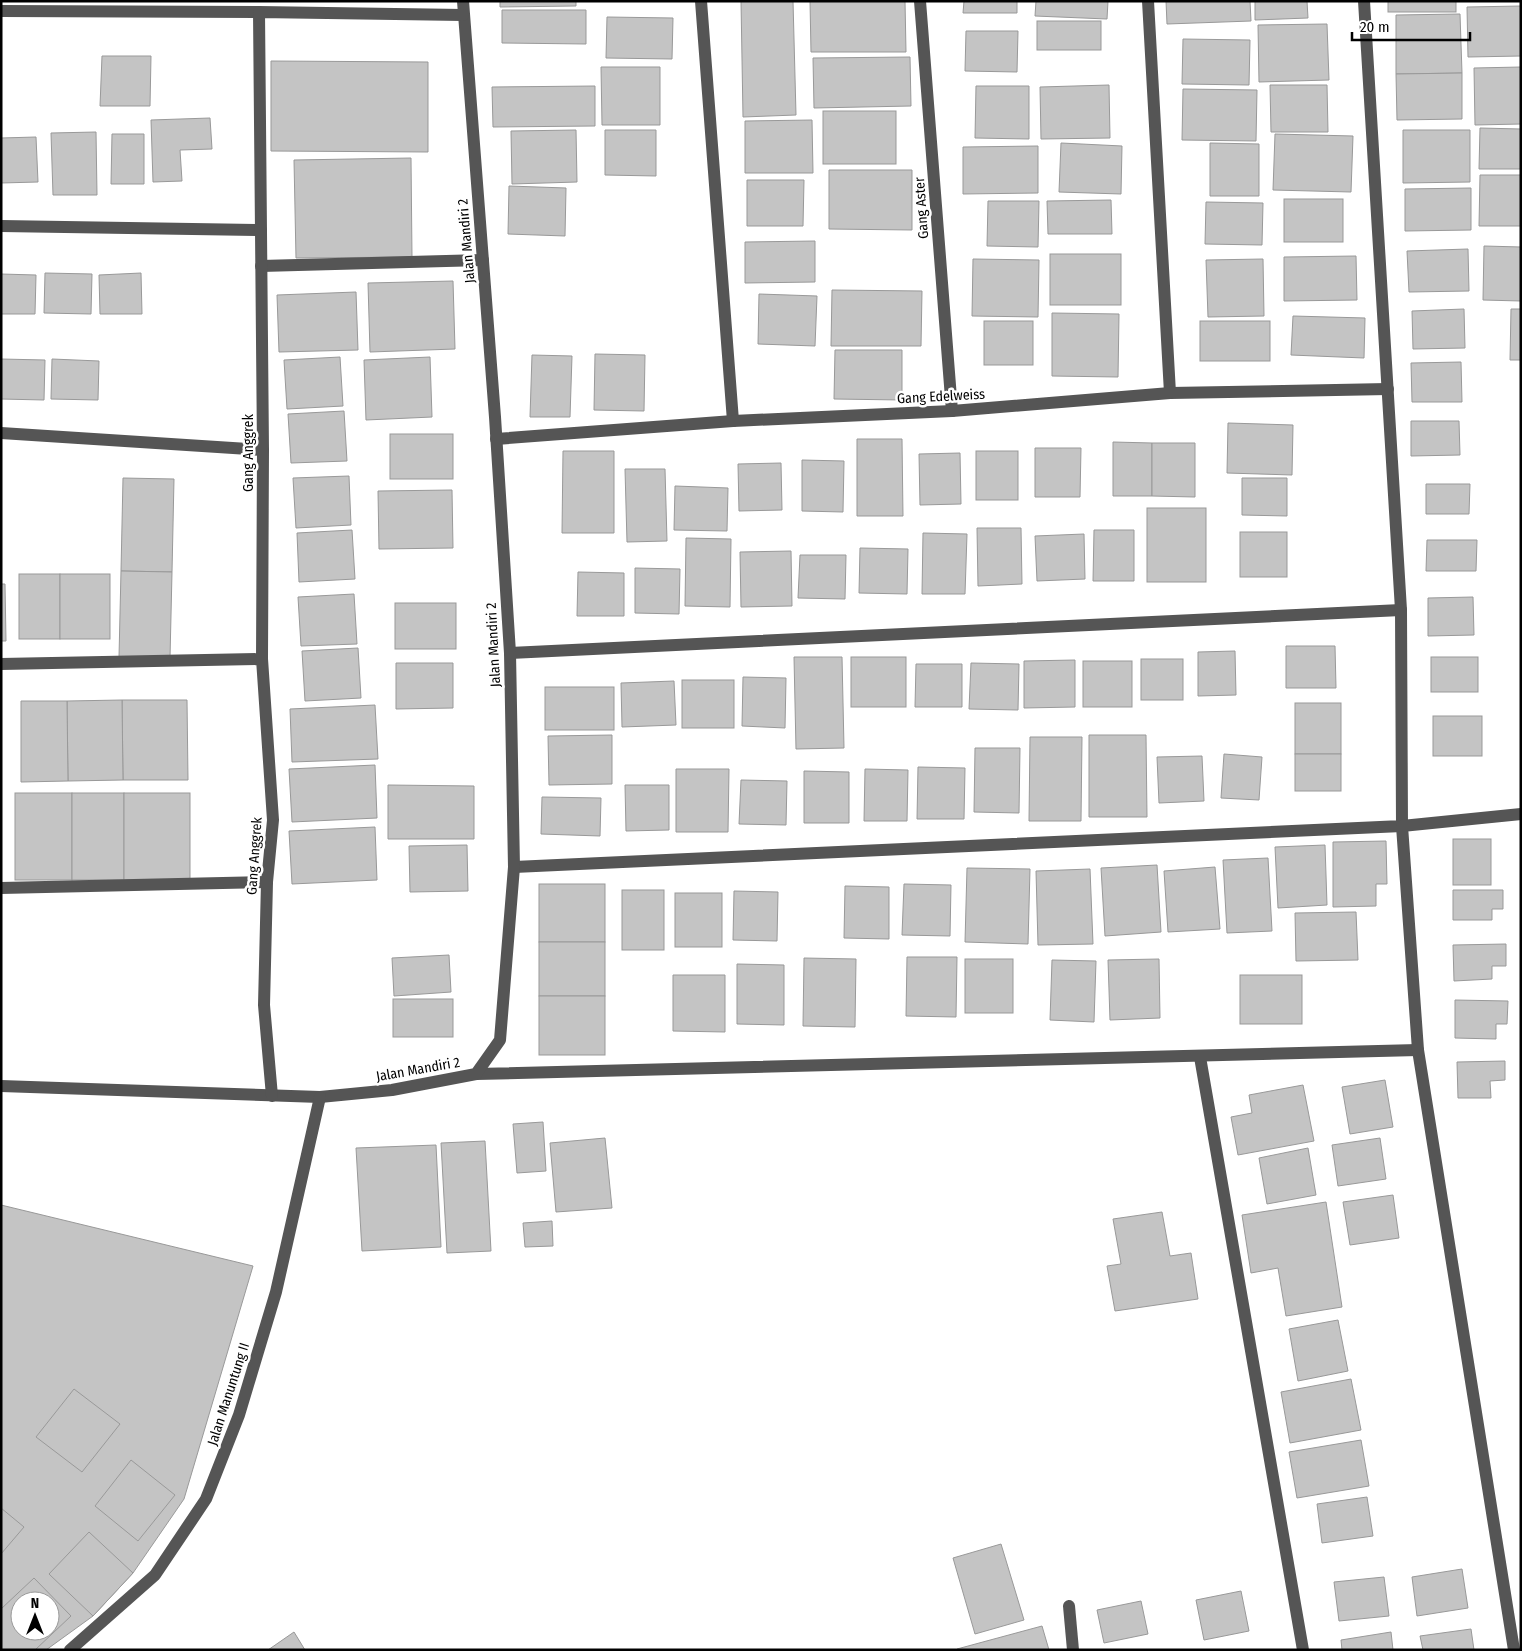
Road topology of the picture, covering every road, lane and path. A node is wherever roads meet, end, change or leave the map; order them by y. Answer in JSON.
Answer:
{"nodes":[{"id":1,"x":463,"y":1,"type":"edge"},
{"id":2,"x":701,"y":1,"type":"edge"},
{"id":3,"x":920,"y":1,"type":"edge"},
{"id":4,"x":1148,"y":1,"type":"edge"},
{"id":5,"x":1364,"y":1,"type":"edge"},
{"id":6,"x":1,"y":11,"type":"edge"},
{"id":7,"x":259,"y":12,"type":"junction"},
{"id":8,"x":463,"y":15,"type":"junction"},
{"id":9,"x":1,"y":226,"type":"edge"},
{"id":10,"x":261,"y":230,"type":"junction"},
{"id":11,"x":483,"y":260,"type":"junction"},
{"id":12,"x":262,"y":266,"type":"junction"},
{"id":13,"x":1388,"y":389,"type":"junction"},
{"id":14,"x":1170,"y":393,"type":"junction"},
{"id":15,"x":952,"y":411,"type":"junction"},
{"id":16,"x":733,"y":420,"type":"junction"},
{"id":17,"x":1,"y":433,"type":"edge"},
{"id":18,"x":496,"y":439,"type":"junction"},
{"id":19,"x":263,"y":450,"type":"junction"},
{"id":20,"x":1401,"y":610,"type":"junction"},
{"id":21,"x":510,"y":653,"type":"junction"},
{"id":22,"x":262,"y":659,"type":"junction"},
{"id":23,"x":1,"y":664,"type":"edge"},
{"id":24,"x":1521,"y":814,"type":"edge"},
{"id":25,"x":1402,"y":826,"type":"junction"},
{"id":26,"x":514,"y":867,"type":"junction"},
{"id":27,"x":267,"y":882,"type":"junction"},
{"id":28,"x":1,"y":888,"type":"edge"},
{"id":29,"x":1418,"y":1050,"type":"junction"},
{"id":30,"x":1200,"y":1057,"type":"junction"},
{"id":31,"x":476,"y":1074,"type":"junction"},
{"id":32,"x":1,"y":1086,"type":"edge"},
{"id":33,"x":272,"y":1096,"type":"junction"},
{"id":34,"x":320,"y":1097,"type":"junction"},
{"id":35,"x":1070,"y":1606,"type":"dead end"},
{"id":36,"x":70,"y":1650,"type":"edge"},
{"id":37,"x":1073,"y":1650,"type":"edge"},
{"id":38,"x":1303,"y":1650,"type":"edge"},
{"id":39,"x":1514,"y":1650,"type":"edge"}],
"edges":[{"from":1,"to":8,"type":"street","name":"Jalan Mandiri 2"},
{"from":2,"to":16,"type":"street"},
{"from":3,"to":15,"type":"street","name":"Gang Aster"},
{"from":4,"to":14,"type":"street"},
{"from":5,"to":13,"type":"street"},
{"from":6,"to":7,"type":"street"},
{"from":7,"to":8,"type":"street"},
{"from":7,"to":10,"type":"street","name":"Gang Anggrek"},
{"from":8,"to":11,"type":"street","name":"Jalan Mandiri 2"},
{"from":9,"to":10,"type":"street"},
{"from":10,"to":12,"type":"street","name":"Gang Anggrek"},
{"from":11,"to":12,"type":"street"},
{"from":11,"to":18,"type":"street","name":"Jalan Mandiri 2"},
{"from":12,"to":19,"type":"street","name":"Gang Anggrek"},
{"from":13,"to":14,"type":"street","name":"Gang Edelweiss"},
{"from":13,"to":20,"type":"street"},
{"from":14,"to":15,"type":"street","name":"Gang Edelweiss"},
{"from":15,"to":16,"type":"street","name":"Gang Edelweiss"},
{"from":16,"to":18,"type":"street","name":"Gang Edelweiss"},
{"from":17,"to":19,"type":"street"},
{"from":18,"to":21,"type":"street","name":"Jalan Mandiri 2"},
{"from":19,"to":22,"type":"street","name":"Gang Anggrek"},
{"from":20,"to":21,"type":"street"},
{"from":20,"to":25,"type":"street"},
{"from":21,"to":26,"type":"street","name":"Jalan Mandiri 2"},
{"from":22,"to":23,"type":"street"},
{"from":22,"to":27,"type":"street","name":"Gang Anggrek"},
{"from":24,"to":25,"type":"street"},
{"from":25,"to":26,"type":"street"},
{"from":25,"to":29,"type":"street"},
{"from":26,"to":31,"type":"street","name":"Jalan Mandiri 2"},
{"from":27,"to":28,"type":"street"},
{"from":27,"to":33,"type":"street","name":"Gang Anggrek"},
{"from":29,"to":30,"type":"street"},
{"from":29,"to":39,"type":"street"},
{"from":30,"to":31,"type":"street"},
{"from":30,"to":38,"type":"street"},
{"from":31,"to":34,"type":"street","name":"Jalan Mandiri 2"},
{"from":32,"to":33,"type":"street","name":"Jalan Mandiri 2"},
{"from":33,"to":34,"type":"street","name":"Jalan Mandiri 2"},
{"from":34,"to":36,"type":"street","name":"Jalan Manuntung II"},
{"from":35,"to":37,"type":"street"}]}
